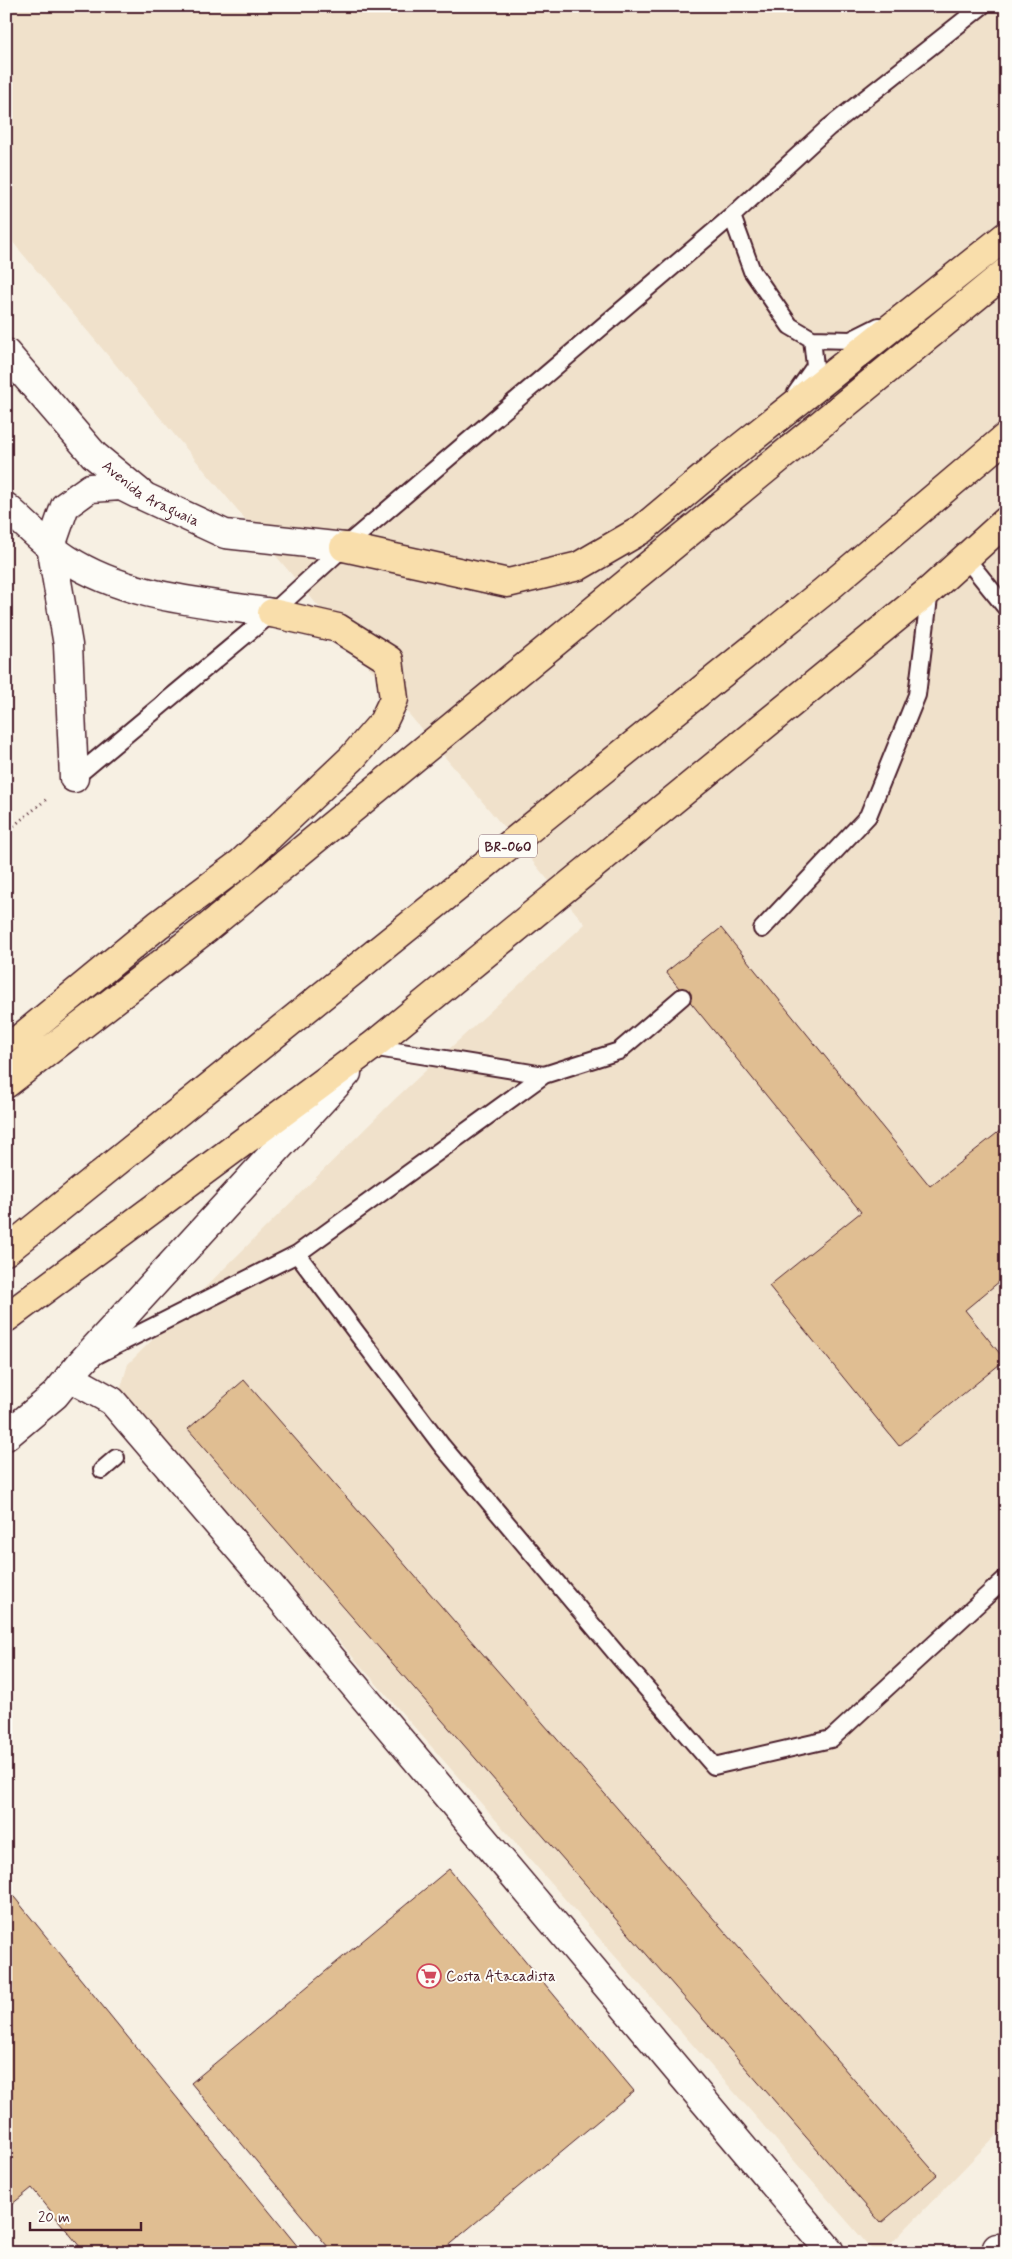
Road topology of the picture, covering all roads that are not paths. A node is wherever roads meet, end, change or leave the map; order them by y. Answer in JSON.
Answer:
{"nodes":[{"id":1,"x":982,"y":6,"type":"edge"},
{"id":2,"x":732,"y":216,"type":"junction"},
{"id":3,"x":1006,"y":236,"type":"edge"},
{"id":4,"x":1006,"y":272,"type":"edge"},
{"id":5,"x":910,"y":312,"type":"junction"},
{"id":6,"x":812,"y":339,"type":"junction"},
{"id":7,"x":6,"y":353,"type":"edge"},
{"id":8,"x":769,"y":424,"type":"junction"},
{"id":9,"x":1006,"y":437,"type":"edge"},
{"id":10,"x":145,"y":497,"type":"junction"},
{"id":11,"x":6,"y":507,"type":"edge"},
{"id":12,"x":1006,"y":521,"type":"edge"},
{"id":13,"x":50,"y":546,"type":"junction"},
{"id":14,"x":344,"y":547,"type":"junction"},
{"id":15,"x":964,"y":556,"type":"junction"},
{"id":16,"x":930,"y":590,"type":"junction"},
{"id":17,"x":1006,"y":608,"type":"edge"},
{"id":18,"x":272,"y":613,"type":"junction"},
{"id":19,"x":74,"y":778,"type":"joint"},
{"id":20,"x":762,"y":928,"type":"dead end"},
{"id":21,"x":682,"y":997,"type":"dead end"},
{"id":22,"x":371,"y":1047,"type":"junction"},
{"id":23,"x":6,"y":1050,"type":"edge"},
{"id":24,"x":544,"y":1076,"type":"junction"},
{"id":25,"x":6,"y":1084,"type":"edge"},
{"id":26,"x":6,"y":1251,"type":"edge"},
{"id":27,"x":297,"y":1254,"type":"junction"},
{"id":28,"x":6,"y":1318,"type":"edge"},
{"id":29,"x":68,"y":1379,"type":"junction"},
{"id":30,"x":6,"y":1436,"type":"edge"},
{"id":31,"x":116,"y":1458,"type":"dead end"},
{"id":32,"x":102,"y":1470,"type":"dead end"},
{"id":33,"x":1006,"y":1578,"type":"edge"},
{"id":34,"x":829,"y":2253,"type":"edge"}],
"edges":[{"from":1,"to":2,"type":"lane"},
{"from":2,"to":6,"type":"lane"},
{"from":2,"to":14,"type":"lane"},
{"from":3,"to":5,"type":"main road"},
{"from":4,"to":25,"type":"main road"},
{"from":5,"to":6,"type":"lane"},
{"from":5,"to":8,"type":"main road"},
{"from":6,"to":8,"type":"lane"},
{"from":7,"to":10,"type":"street","name":"Avenida Araguaia"},
{"from":8,"to":14,"type":"main road"},
{"from":9,"to":26,"type":"main road","number":"BR-060"},
{"from":10,"to":13,"type":"street"},
{"from":10,"to":14,"type":"street","name":"Avenida Araguaia"},
{"from":11,"to":13,"type":"street"},
{"from":12,"to":15,"type":"main road"},
{"from":13,"to":18,"type":"street"},
{"from":13,"to":19,"type":"street"},
{"from":14,"to":18,"type":"lane"},
{"from":15,"to":16,"type":"main road"},
{"from":15,"to":17,"type":"lane"},
{"from":16,"to":20,"type":"lane"},
{"from":16,"to":22,"type":"main road"},
{"from":18,"to":19,"type":"lane"},
{"from":18,"to":23,"type":"main road"},
{"from":21,"to":24,"type":"lane"},
{"from":22,"to":24,"type":"lane"},
{"from":22,"to":28,"type":"main road"},
{"from":22,"to":29,"type":"street"},
{"from":24,"to":27,"type":"lane"},
{"from":27,"to":29,"type":"lane"},
{"from":27,"to":33,"type":"lane"},
{"from":29,"to":30,"type":"street"},
{"from":29,"to":34,"type":"street"},
{"from":31,"to":32,"type":"lane"}]}
